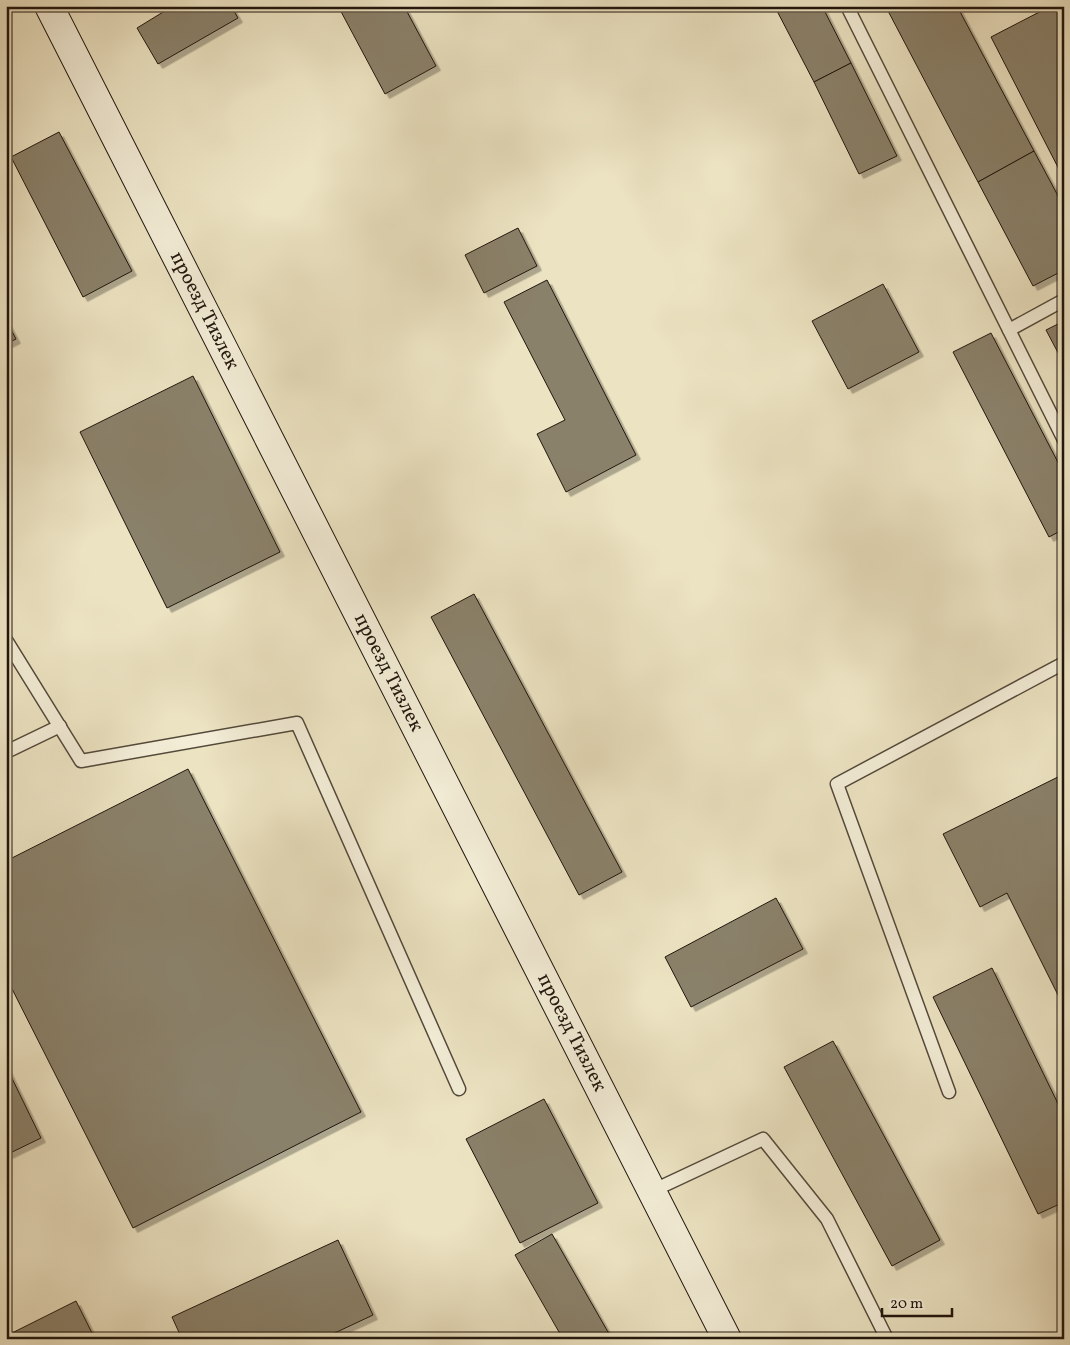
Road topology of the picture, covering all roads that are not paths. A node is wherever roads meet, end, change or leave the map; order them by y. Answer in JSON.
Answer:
{"nodes":[{"id":1,"x":49,"y":6,"type":"edge"},
{"id":2,"x":847,"y":6,"type":"edge"},
{"id":3,"x":1064,"y":300,"type":"edge"},
{"id":4,"x":1009,"y":330,"type":"junction"},
{"id":5,"x":1064,"y":440,"type":"edge"},
{"id":6,"x":6,"y":640,"type":"edge"},
{"id":7,"x":1064,"y":663,"type":"edge"},
{"id":8,"x":60,"y":726,"type":"junction"},
{"id":9,"x":6,"y":752,"type":"edge"},
{"id":10,"x":459,"y":1089,"type":"dead end"},
{"id":11,"x":949,"y":1092,"type":"dead end"},
{"id":12,"x":652,"y":1190,"type":"junction"},
{"id":13,"x":727,"y":1339,"type":"edge"},
{"id":14,"x":887,"y":1339,"type":"edge"}],
"edges":[{"from":1,"to":12,"type":"street","name":"проезд Тизлек"},
{"from":2,"to":4,"type":"lane"},
{"from":3,"to":4,"type":"lane"},
{"from":4,"to":5,"type":"lane"},
{"from":6,"to":8,"type":"lane"},
{"from":7,"to":11,"type":"lane"},
{"from":8,"to":9,"type":"lane"},
{"from":8,"to":10,"type":"lane"},
{"from":12,"to":13,"type":"street","name":"проезд Тизлек"},
{"from":12,"to":14,"type":"lane"}]}
